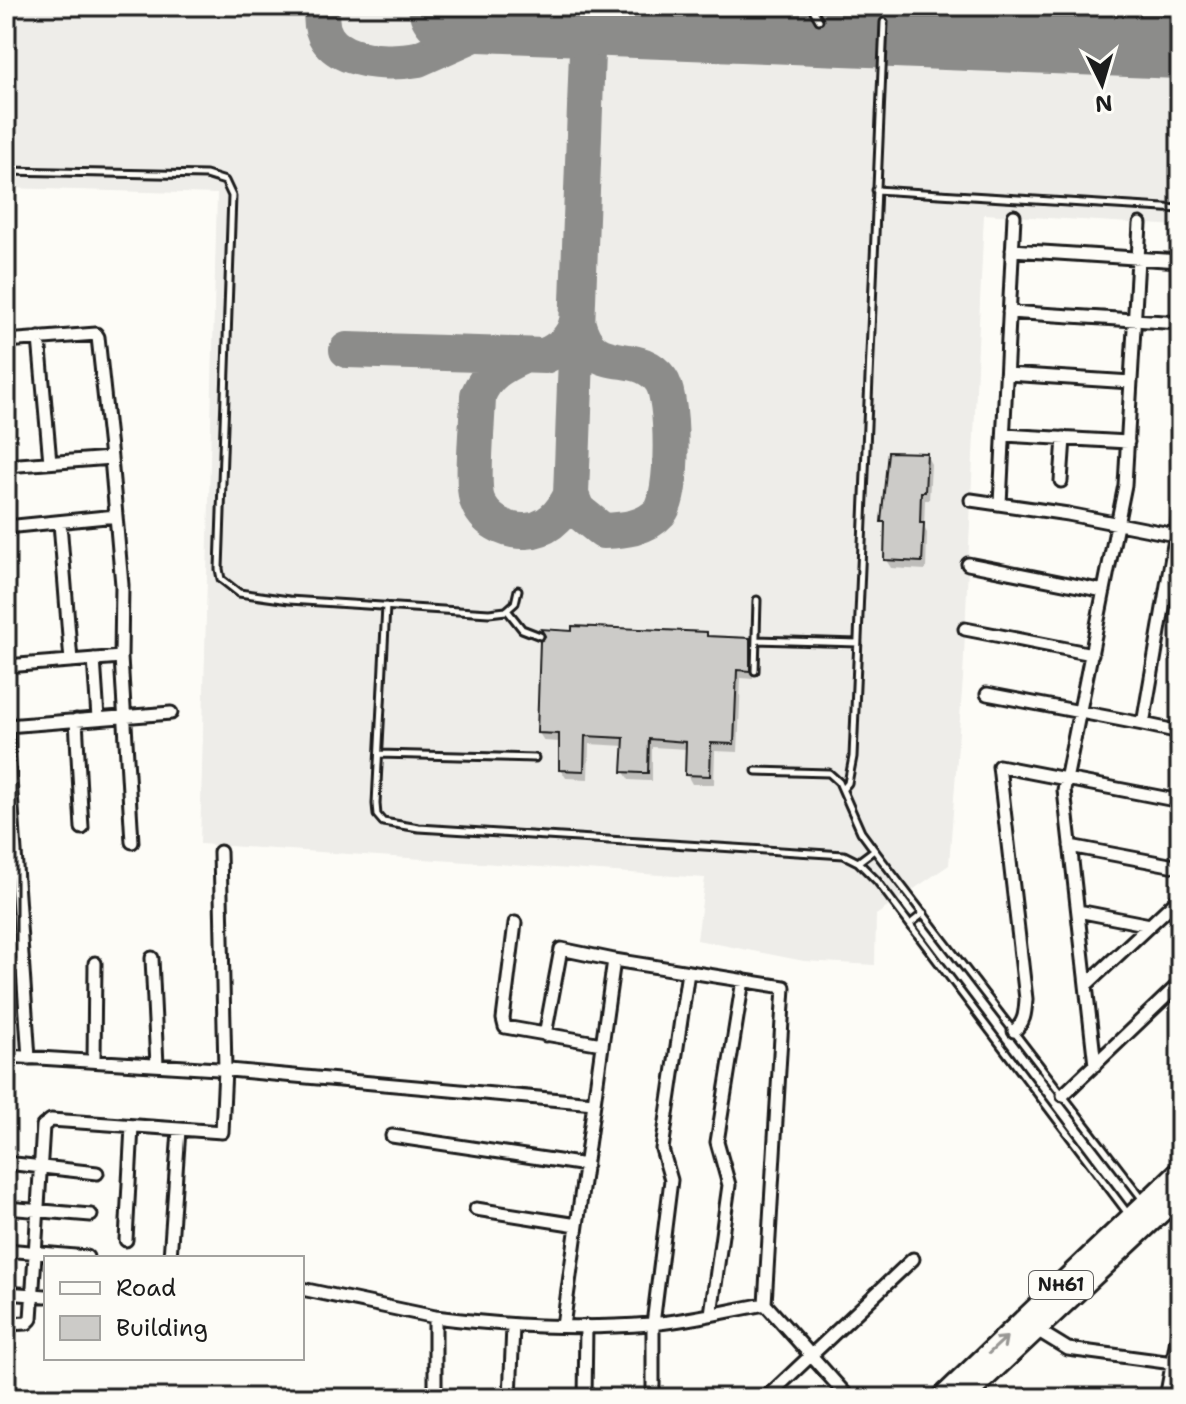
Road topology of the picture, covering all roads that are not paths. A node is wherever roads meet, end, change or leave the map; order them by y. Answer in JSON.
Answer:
{"nodes":[{"id":1,"x":811,"y":6,"type":"edge"},
{"id":2,"x":819,"y":20,"type":"dead end"},
{"id":3,"x":884,"y":22,"type":"dead end"},
{"id":4,"x":6,"y":171,"type":"edge"},
{"id":5,"x":876,"y":190,"type":"junction"},
{"id":6,"x":1180,"y":209,"type":"edge"},
{"id":7,"x":1014,"y":216,"type":"dead end"},
{"id":8,"x":1140,"y":224,"type":"dead end"},
{"id":9,"x":1012,"y":250,"type":"junction"},
{"id":10,"x":1139,"y":258,"type":"junction"},
{"id":11,"x":1180,"y":261,"type":"edge"},
{"id":12,"x":1009,"y":312,"type":"junction"},
{"id":13,"x":1135,"y":320,"type":"junction"},
{"id":14,"x":1180,"y":323,"type":"edge"},
{"id":15,"x":39,"y":338,"type":"junction"},
{"id":16,"x":6,"y":341,"type":"edge"},
{"id":17,"x":1006,"y":374,"type":"junction"},
{"id":18,"x":1131,"y":382,"type":"junction"},
{"id":19,"x":1004,"y":435,"type":"junction"},
{"id":20,"x":1064,"y":438,"type":"junction"},
{"id":21,"x":1128,"y":442,"type":"junction"},
{"id":22,"x":111,"y":458,"type":"junction"},
{"id":23,"x":50,"y":462,"type":"junction"},
{"id":24,"x":6,"y":466,"type":"edge"},
{"id":25,"x":1061,"y":481,"type":"dead end"},
{"id":26,"x":971,"y":500,"type":"dead end"},
{"id":27,"x":1000,"y":504,"type":"junction"},
{"id":28,"x":1180,"y":510,"type":"edge"},
{"id":29,"x":116,"y":516,"type":"junction"},
{"id":30,"x":60,"y":523,"type":"junction"},
{"id":31,"x":1117,"y":526,"type":"junction"},
{"id":32,"x":6,"y":527,"type":"edge"},
{"id":33,"x":1178,"y":535,"type":"edge"},
{"id":34,"x":968,"y":564,"type":"dead end"},
{"id":35,"x":518,"y":590,"type":"dead end"},
{"id":36,"x":1104,"y":591,"type":"junction"},
{"id":37,"x":757,"y":600,"type":"dead end"},
{"id":38,"x":386,"y":606,"type":"junction"},
{"id":39,"x":507,"y":610,"type":"junction"},
{"id":40,"x":965,"y":629,"type":"dead end"},
{"id":41,"x":540,"y":636,"type":"dead end"},
{"id":42,"x":756,"y":640,"type":"junction"},
{"id":43,"x":858,"y":643,"type":"junction"},
{"id":44,"x":1092,"y":654,"type":"junction"},
{"id":45,"x":121,"y":657,"type":"junction"},
{"id":46,"x":94,"y":659,"type":"junction"},
{"id":47,"x":71,"y":661,"type":"junction"},
{"id":48,"x":6,"y":666,"type":"edge"},
{"id":49,"x":755,"y":671,"type":"dead end"},
{"id":50,"x":987,"y":694,"type":"dead end"},
{"id":51,"x":1081,"y":712,"type":"junction"},
{"id":52,"x":171,"y":713,"type":"dead end"},
{"id":53,"x":124,"y":716,"type":"junction"},
{"id":54,"x":98,"y":718,"type":"junction"},
{"id":55,"x":6,"y":719,"type":"edge"},
{"id":56,"x":76,"y":720,"type":"junction"},
{"id":57,"x":1143,"y":724,"type":"junction"},
{"id":58,"x":7,"y":726,"type":"edge"},
{"id":59,"x":1180,"y":732,"type":"edge"},
{"id":60,"x":379,"y":754,"type":"junction"},
{"id":61,"x":535,"y":758,"type":"dead end"},
{"id":62,"x":756,"y":771,"type":"dead end"},
{"id":63,"x":1066,"y":779,"type":"junction"},
{"id":64,"x":843,"y":789,"type":"junction"},
{"id":65,"x":1180,"y":801,"type":"edge"},
{"id":66,"x":82,"y":828,"type":"dead end"},
{"id":67,"x":132,"y":842,"type":"dead end"},
{"id":68,"x":1070,"y":846,"type":"junction"},
{"id":69,"x":874,"y":850,"type":"junction"},
{"id":70,"x":220,"y":852,"type":"dead end"},
{"id":71,"x":11,"y":856,"type":"edge"},
{"id":72,"x":858,"y":862,"type":"junction"},
{"id":73,"x":1180,"y":867,"type":"edge"},
{"id":74,"x":1180,"y":897,"type":"edge"},
{"id":75,"x":1078,"y":911,"type":"junction"},
{"id":76,"x":924,"y":913,"type":"junction"},
{"id":77,"x":515,"y":923,"type":"dead end"},
{"id":78,"x":910,"y":924,"type":"junction"},
{"id":79,"x":1150,"y":925,"type":"junction"},
{"id":80,"x":152,"y":958,"type":"dead end"},
{"id":81,"x":614,"y":960,"type":"junction"},
{"id":82,"x":95,"y":963,"type":"dead end"},
{"id":83,"x":22,"y":965,"type":"junction"},
{"id":84,"x":6,"y":966,"type":"edge"},
{"id":85,"x":688,"y":972,"type":"junction"},
{"id":86,"x":743,"y":980,"type":"junction"},
{"id":87,"x":1180,"y":983,"type":"edge"},
{"id":88,"x":1086,"y":985,"type":"junction"},
{"id":89,"x":1014,"y":1031,"type":"junction"},
{"id":90,"x":545,"y":1035,"type":"junction"},
{"id":91,"x":602,"y":1044,"type":"junction"},
{"id":92,"x":6,"y":1056,"type":"edge"},
{"id":93,"x":29,"y":1058,"type":"junction"},
{"id":94,"x":94,"y":1061,"type":"junction"},
{"id":95,"x":157,"y":1065,"type":"junction"},
{"id":96,"x":1095,"y":1065,"type":"junction"},
{"id":97,"x":225,"y":1069,"type":"junction"},
{"id":98,"x":1063,"y":1095,"type":"junction"},
{"id":99,"x":594,"y":1103,"type":"junction"},
{"id":100,"x":132,"y":1126,"type":"junction"},
{"id":101,"x":179,"y":1130,"type":"junction"},
{"id":102,"x":392,"y":1136,"type":"dead end"},
{"id":103,"x":6,"y":1163,"type":"edge"},
{"id":104,"x":586,"y":1165,"type":"junction"},
{"id":105,"x":40,"y":1166,"type":"junction"},
{"id":106,"x":97,"y":1173,"type":"dead end"},
{"id":107,"x":1179,"y":1174,"type":"edge"},
{"id":108,"x":1180,"y":1195,"type":"edge"},
{"id":109,"x":6,"y":1208,"type":"edge"},
{"id":110,"x":476,"y":1209,"type":"dead end"},
{"id":111,"x":37,"y":1211,"type":"junction"},
{"id":112,"x":1151,"y":1211,"type":"junction"},
{"id":113,"x":91,"y":1215,"type":"dead end"},
{"id":114,"x":577,"y":1225,"type":"junction"},
{"id":115,"x":1136,"y":1225,"type":"junction"},
{"id":116,"x":126,"y":1240,"type":"dead end"},
{"id":117,"x":6,"y":1250,"type":"edge"},
{"id":118,"x":35,"y":1252,"type":"junction"},
{"id":119,"x":77,"y":1256,"type":"edge"},
{"id":120,"x":170,"y":1256,"type":"edge"},
{"id":121,"x":913,"y":1259,"type":"dead end"},
{"id":122,"x":304,"y":1289,"type":"edge"},
{"id":123,"x":6,"y":1293,"type":"edge"},
{"id":124,"x":32,"y":1295,"type":"junction"},
{"id":125,"x":44,"y":1296,"type":"edge"},
{"id":126,"x":765,"y":1304,"type":"junction"},
{"id":127,"x":711,"y":1314,"type":"junction"},
{"id":128,"x":435,"y":1317,"type":"junction"},
{"id":129,"x":1180,"y":1323,"type":"edge"},
{"id":130,"x":6,"y":1324,"type":"edge"},
{"id":131,"x":653,"y":1324,"type":"junction"},
{"id":132,"x":513,"y":1326,"type":"junction"},
{"id":133,"x":563,"y":1326,"type":"junction"},
{"id":134,"x":586,"y":1326,"type":"junction"},
{"id":135,"x":1037,"y":1330,"type":"junction"},
{"id":136,"x":1178,"y":1345,"type":"edge"},
{"id":137,"x":811,"y":1355,"type":"junction"},
{"id":138,"x":1173,"y":1363,"type":"junction"},
{"id":139,"x":1175,"y":1381,"type":"edge"},
{"id":140,"x":435,"y":1398,"type":"edge"},
{"id":141,"x":510,"y":1398,"type":"edge"},
{"id":142,"x":585,"y":1398,"type":"edge"},
{"id":143,"x":653,"y":1398,"type":"edge"},
{"id":144,"x":766,"y":1398,"type":"edge"},
{"id":145,"x":849,"y":1398,"type":"edge"},
{"id":146,"x":941,"y":1398,"type":"edge"},
{"id":147,"x":965,"y":1398,"type":"edge"},
{"id":148,"x":1166,"y":1398,"type":"edge"}],
"edges":[{"from":1,"to":2,"type":"lane"},
{"from":3,"to":5,"type":"lane"},
{"from":4,"to":38,"type":"lane"},
{"from":5,"to":6,"type":"lane"},
{"from":5,"to":43,"type":"lane"},
{"from":7,"to":9,"type":"street"},
{"from":8,"to":10,"type":"street"},
{"from":9,"to":10,"type":"street"},
{"from":9,"to":12,"type":"street"},
{"from":10,"to":11,"type":"street"},
{"from":10,"to":13,"type":"street"},
{"from":12,"to":13,"type":"street"},
{"from":12,"to":17,"type":"street"},
{"from":13,"to":14,"type":"street"},
{"from":13,"to":18,"type":"street"},
{"from":15,"to":16,"type":"street"},
{"from":15,"to":22,"type":"street"},
{"from":15,"to":23,"type":"street"},
{"from":17,"to":18,"type":"street"},
{"from":17,"to":19,"type":"street"},
{"from":18,"to":21,"type":"street"},
{"from":19,"to":20,"type":"street"},
{"from":19,"to":27,"type":"street"},
{"from":20,"to":21,"type":"street"},
{"from":20,"to":25,"type":"street"},
{"from":21,"to":31,"type":"street"},
{"from":22,"to":23,"type":"street"},
{"from":22,"to":29,"type":"street"},
{"from":23,"to":24,"type":"street"},
{"from":26,"to":27,"type":"street"},
{"from":27,"to":31,"type":"street"},
{"from":28,"to":33,"type":"street"},
{"from":29,"to":30,"type":"street"},
{"from":29,"to":45,"type":"street"},
{"from":30,"to":32,"type":"street"},
{"from":30,"to":47,"type":"street"},
{"from":31,"to":33,"type":"street"},
{"from":31,"to":36,"type":"street"},
{"from":33,"to":57,"type":"street"},
{"from":34,"to":36,"type":"street"},
{"from":35,"to":39,"type":"lane"},
{"from":36,"to":44,"type":"street"},
{"from":37,"to":42,"type":"lane"},
{"from":38,"to":39,"type":"lane"},
{"from":38,"to":60,"type":"lane"},
{"from":39,"to":41,"type":"lane"},
{"from":40,"to":44,"type":"street"},
{"from":42,"to":43,"type":"lane"},
{"from":42,"to":49,"type":"lane"},
{"from":43,"to":64,"type":"lane"},
{"from":44,"to":51,"type":"street"},
{"from":45,"to":46,"type":"street"},
{"from":45,"to":53,"type":"street"},
{"from":46,"to":47,"type":"street"},
{"from":46,"to":54,"type":"street"},
{"from":47,"to":48,"type":"street"},
{"from":50,"to":51,"type":"street"},
{"from":51,"to":57,"type":"street"},
{"from":51,"to":63,"type":"street"},
{"from":52,"to":53,"type":"street"},
{"from":53,"to":54,"type":"street"},
{"from":53,"to":67,"type":"street"},
{"from":54,"to":56,"type":"street"},
{"from":55,"to":58,"type":"street"},
{"from":56,"to":58,"type":"street"},
{"from":56,"to":66,"type":"street"},
{"from":57,"to":59,"type":"street"},
{"from":58,"to":71,"type":"street"},
{"from":60,"to":61,"type":"lane"},
{"from":60,"to":72,"type":"lane"},
{"from":62,"to":64,"type":"lane"},
{"from":63,"to":65,"type":"street"},
{"from":63,"to":68,"type":"street"},
{"from":63,"to":89,"type":"street"},
{"from":64,"to":69,"type":"lane"},
{"from":68,"to":73,"type":"street"},
{"from":68,"to":75,"type":"street"},
{"from":69,"to":72,"type":"lane"},
{"from":69,"to":76,"type":"lane"},
{"from":70,"to":97,"type":"street"},
{"from":71,"to":83,"type":"street"},
{"from":72,"to":78,"type":"lane"},
{"from":74,"to":79,"type":"street"},
{"from":75,"to":79,"type":"street"},
{"from":75,"to":88,"type":"street"},
{"from":76,"to":78,"type":"lane"},
{"from":76,"to":89,"type":"lane"},
{"from":77,"to":90,"type":"street"},
{"from":78,"to":115,"type":"lane"},
{"from":79,"to":88,"type":"street"},
{"from":80,"to":95,"type":"street"},
{"from":81,"to":85,"type":"street"},
{"from":81,"to":90,"type":"street"},
{"from":81,"to":91,"type":"street"},
{"from":82,"to":94,"type":"street"},
{"from":83,"to":84,"type":"street"},
{"from":83,"to":93,"type":"street"},
{"from":85,"to":86,"type":"street"},
{"from":85,"to":131,"type":"street"},
{"from":86,"to":126,"type":"street"},
{"from":86,"to":127,"type":"street"},
{"from":87,"to":96,"type":"street"},
{"from":88,"to":96,"type":"street"},
{"from":89,"to":98,"type":"lane"},
{"from":90,"to":91,"type":"street"},
{"from":91,"to":99,"type":"street"},
{"from":92,"to":93,"type":"street"},
{"from":93,"to":94,"type":"street"},
{"from":94,"to":95,"type":"street"},
{"from":95,"to":97,"type":"street"},
{"from":96,"to":98,"type":"street"},
{"from":97,"to":99,"type":"street"},
{"from":97,"to":101,"type":"street"},
{"from":98,"to":112,"type":"lane"},
{"from":99,"to":104,"type":"street"},
{"from":100,"to":101,"type":"street"},
{"from":100,"to":105,"type":"street"},
{"from":100,"to":116,"type":"street"},
{"from":101,"to":120,"type":"street"},
{"from":102,"to":104,"type":"street"},
{"from":103,"to":105,"type":"street"},
{"from":104,"to":114,"type":"street"},
{"from":105,"to":106,"type":"street"},
{"from":105,"to":111,"type":"street"},
{"from":107,"to":112,"type":"highway","number":"NH61"},
{"from":108,"to":112,"type":"highway","number":"NH61"},
{"from":109,"to":111,"type":"street"},
{"from":110,"to":114,"type":"street"},
{"from":111,"to":113,"type":"street"},
{"from":111,"to":118,"type":"street"},
{"from":112,"to":115,"type":"highway","number":"NH61"},
{"from":114,"to":133,"type":"street"},
{"from":115,"to":135,"type":"highway","number":"NH61"},
{"from":146,"to":115,"type":"highway","number":"NH61","one_way":true},
{"from":117,"to":118,"type":"street"},
{"from":118,"to":119,"type":"street"},
{"from":118,"to":124,"type":"street"},
{"from":121,"to":137,"type":"street"},
{"from":122,"to":128,"type":"street"},
{"from":123,"to":124,"type":"street"},
{"from":124,"to":125,"type":"street"},
{"from":124,"to":130,"type":"street"},
{"from":126,"to":127,"type":"street"},
{"from":126,"to":137,"type":"street"},
{"from":127,"to":131,"type":"street"},
{"from":128,"to":132,"type":"street"},
{"from":128,"to":140,"type":"street"},
{"from":129,"to":136,"type":"street"},
{"from":131,"to":134,"type":"street"},
{"from":131,"to":143,"type":"street"},
{"from":132,"to":133,"type":"street"},
{"from":132,"to":141,"type":"street"},
{"from":133,"to":134,"type":"street"},
{"from":134,"to":142,"type":"street"},
{"from":135,"to":138,"type":"street"},
{"from":135,"to":147,"type":"highway","number":"NH61"},
{"from":136,"to":138,"type":"street"},
{"from":137,"to":144,"type":"street"},
{"from":137,"to":145,"type":"street"},
{"from":138,"to":139,"type":"street"},
{"from":139,"to":148,"type":"street"}]}
